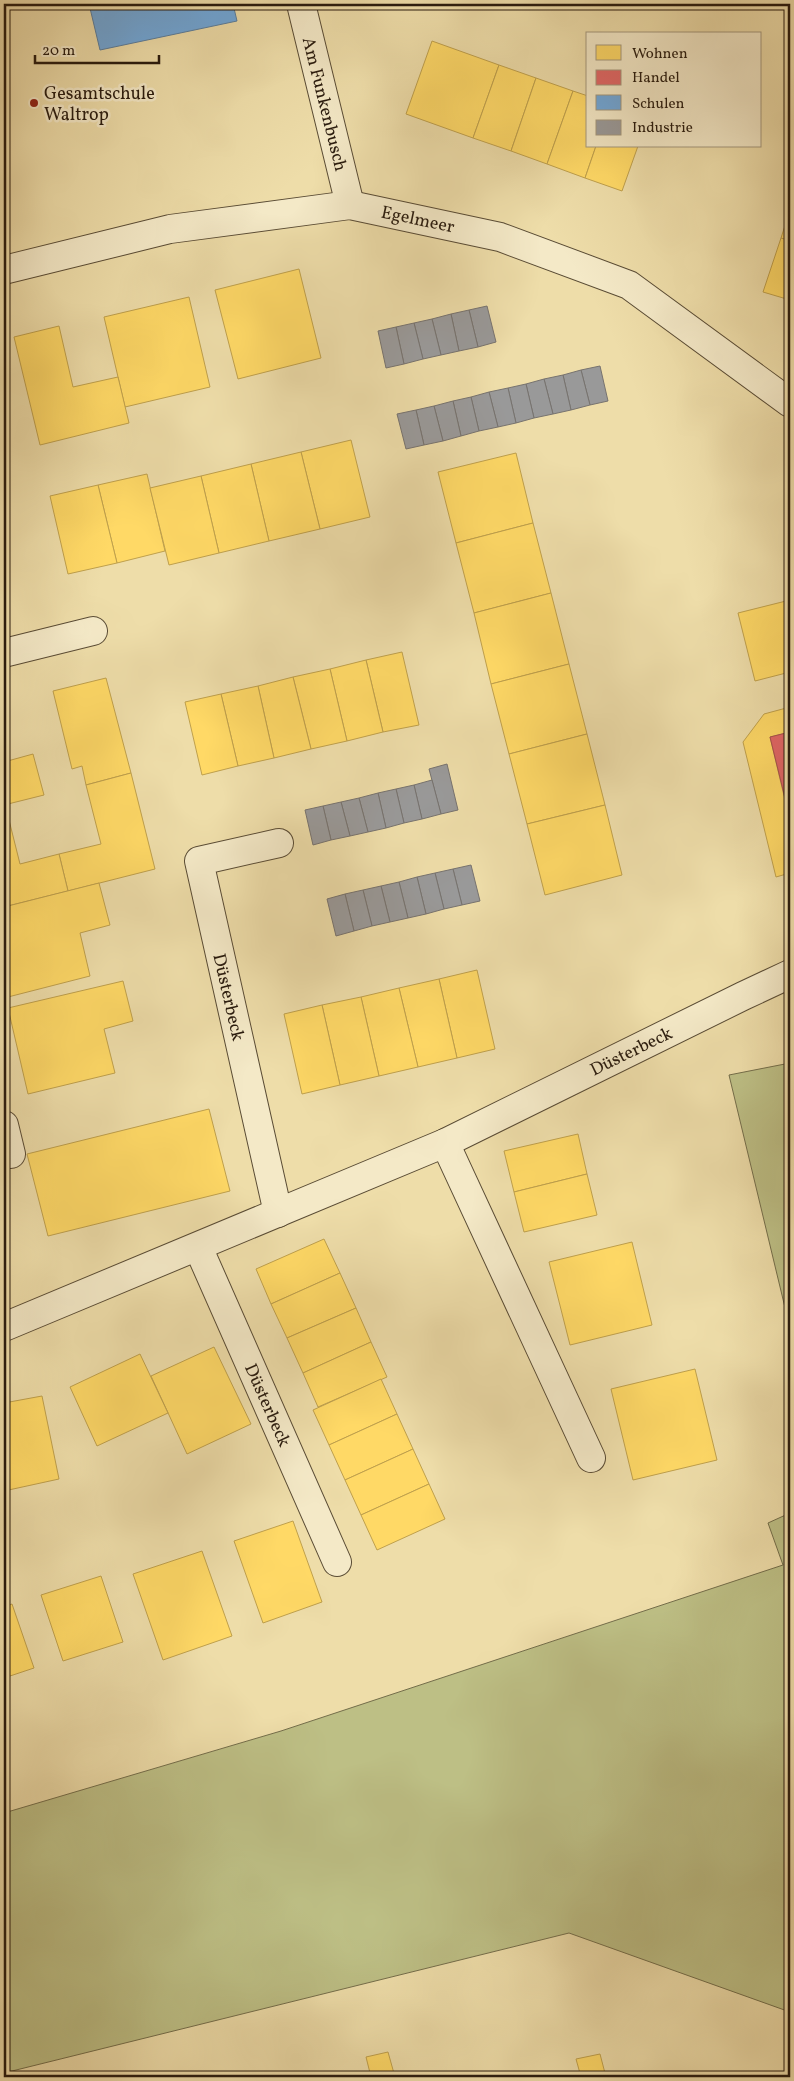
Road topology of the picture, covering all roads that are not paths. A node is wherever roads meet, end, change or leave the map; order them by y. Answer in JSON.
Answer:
{"nodes":[{"id":1,"x":301,"y":4,"type":"edge"},
{"id":2,"x":350,"y":205,"type":"junction"},
{"id":3,"x":4,"y":270,"type":"edge"},
{"id":4,"x":790,"y":403,"type":"edge"},
{"id":5,"x":93,"y":631,"type":"dead end"},
{"id":6,"x":4,"y":653,"type":"edge"},
{"id":7,"x":279,"y":843,"type":"dead end"},
{"id":8,"x":790,"y":974,"type":"edge"},
{"id":9,"x":4,"y":1125,"type":"edge"},
{"id":10,"x":445,"y":1143,"type":"junction"},
{"id":11,"x":11,"y":1154,"type":"dead end"},
{"id":12,"x":278,"y":1213,"type":"junction"},
{"id":13,"x":198,"y":1247,"type":"junction"},
{"id":14,"x":4,"y":1327,"type":"edge"},
{"id":15,"x":591,"y":1458,"type":"dead end"},
{"id":16,"x":337,"y":1562,"type":"dead end"}],
"edges":[{"from":1,"to":2,"type":"street","name":"Am Funkenbusch"},
{"from":2,"to":3,"type":"street","name":"Egelmeer"},
{"from":2,"to":4,"type":"street","name":"Egelmeer"},
{"from":5,"to":6,"type":"street"},
{"from":7,"to":12,"type":"street","name":"Düsterbeck"},
{"from":8,"to":10,"type":"street","name":"Düsterbeck"},
{"from":9,"to":11,"type":"street"},
{"from":10,"to":12,"type":"street","name":"Düsterbeck"},
{"from":10,"to":15,"type":"street"},
{"from":12,"to":13,"type":"street","name":"Düsterbeck"},
{"from":13,"to":14,"type":"street","name":"Düsterbeck"},
{"from":13,"to":16,"type":"street","name":"Düsterbeck"}]}
